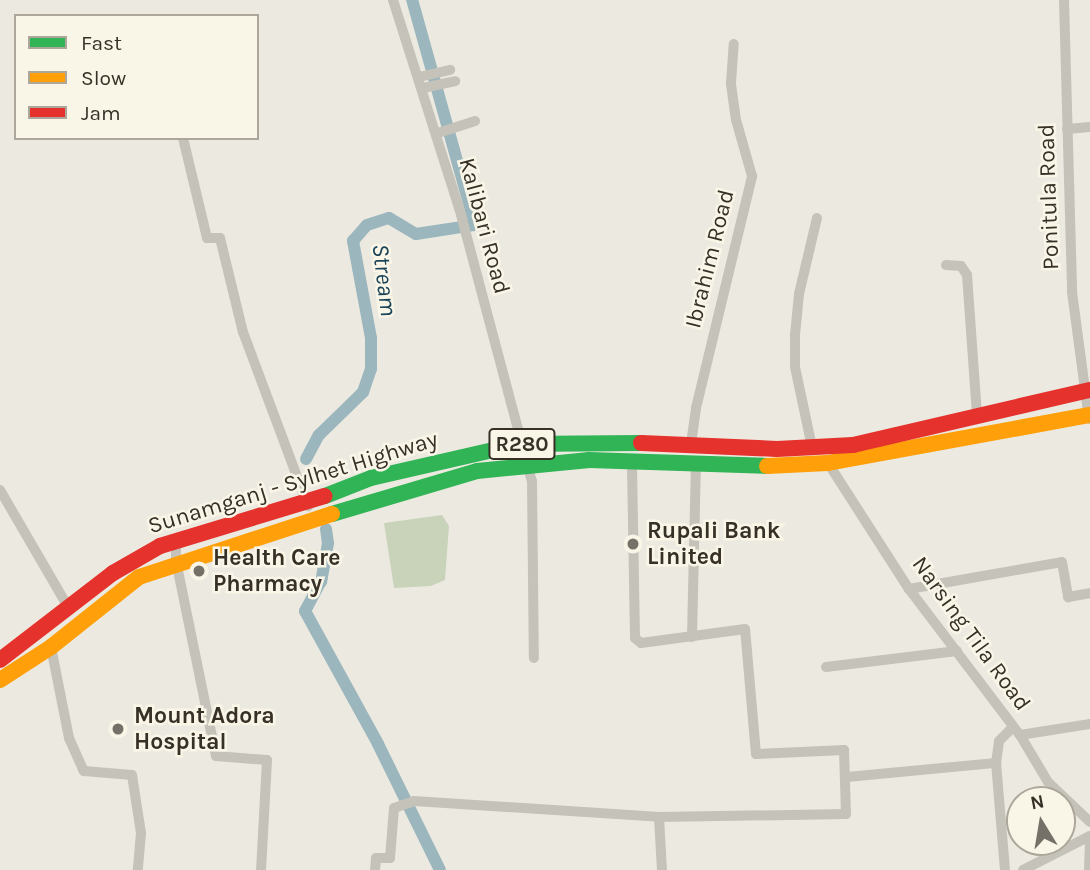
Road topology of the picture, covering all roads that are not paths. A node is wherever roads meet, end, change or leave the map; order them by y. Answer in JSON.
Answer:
{"nodes":[{"id":1,"x":393,"y":0,"type":"edge"},
{"id":2,"x":1065,"y":0,"type":"edge"},
{"id":3,"x":734,"y":44,"type":"dead end"},
{"id":4,"x":452,"y":76,"type":"dead end"},
{"id":5,"x":421,"y":82,"type":"junction"},
{"id":6,"x":475,"y":121,"type":"dead end"},
{"id":7,"x":1090,"y":128,"type":"edge"},
{"id":8,"x":1068,"y":129,"type":"junction"},
{"id":9,"x":438,"y":133,"type":"junction"},
{"id":10,"x":183,"y":140,"type":"edge"},
{"id":11,"x":817,"y":218,"type":"dead end"},
{"id":12,"x":946,"y":265,"type":"dead end"},
{"id":13,"x":1086,"y":391,"type":"edge"},
{"id":14,"x":977,"y":415,"type":"junction"},
{"id":15,"x":1090,"y":417,"type":"edge"},
{"id":16,"x":519,"y":444,"type":"junction"},
{"id":17,"x":691,"y":444,"type":"junction"},
{"id":18,"x":812,"y":447,"type":"junction"},
{"id":19,"x":696,"y":462,"type":"junction"},
{"id":20,"x":632,"y":463,"type":"junction"},
{"id":21,"x":828,"y":463,"type":"junction"},
{"id":22,"x":527,"y":464,"type":"junction"},
{"id":23,"x":0,"y":491,"type":"edge"},
{"id":24,"x":306,"y":500,"type":"junction"},
{"id":25,"x":312,"y":519,"type":"junction"},
{"id":26,"x":176,"y":539,"type":"junction"},
{"id":27,"x":176,"y":561,"type":"junction"},
{"id":28,"x":909,"y":589,"type":"junction"},
{"id":29,"x":1090,"y":593,"type":"edge"},
{"id":30,"x":68,"y":607,"type":"junction"},
{"id":31,"x":692,"y":636,"type":"junction"},
{"id":32,"x":51,"y":647,"type":"junction"},
{"id":33,"x":957,"y":651,"type":"junction"},
{"id":34,"x":534,"y":658,"type":"dead end"},
{"id":35,"x":0,"y":660,"type":"edge"},
{"id":36,"x":826,"y":667,"type":"dead end"},
{"id":37,"x":0,"y":680,"type":"edge"},
{"id":38,"x":1090,"y":724,"type":"edge"},
{"id":39,"x":1016,"y":732,"type":"junction"},
{"id":40,"x":996,"y":763,"type":"junction"},
{"id":41,"x":847,"y":777,"type":"junction"},
{"id":42,"x":659,"y":817,"type":"junction"},
{"id":43,"x":1090,"y":821,"type":"edge"},
{"id":44,"x":1090,"y":836,"type":"edge"},
{"id":45,"x":143,"y":869,"type":"edge"},
{"id":46,"x":261,"y":870,"type":"edge"},
{"id":47,"x":375,"y":870,"type":"edge"},
{"id":48,"x":662,"y":870,"type":"edge"},
{"id":49,"x":1005,"y":870,"type":"edge"},
{"id":50,"x":1023,"y":870,"type":"edge"},
{"id":51,"x":1088,"y":870,"type":"edge"}],
"edges":[{"from":1,"to":5,"type":"street","name":"Kalibari Road"},
{"from":2,"to":8,"type":"street","name":"Ponitula Road"},
{"from":3,"to":17,"type":"street","name":"Ibrahim Road"},
{"from":4,"to":5,"type":"street"},
{"from":5,"to":9,"type":"street","name":"Kalibari Road"},
{"from":6,"to":9,"type":"street"},
{"from":7,"to":8,"type":"street"},
{"from":8,"to":13,"type":"street","name":"Ponitula Road"},
{"from":9,"to":16,"type":"street","name":"Kalibari Road"},
{"from":10,"to":24,"type":"street"},
{"from":11,"to":18,"type":"street"},
{"from":12,"to":14,"type":"street"},
{"from":13,"to":14,"type":"main road","name":"Sunamganj - Sylhet Highway","number":"R280"},
{"from":13,"to":15,"type":"street","name":"Ponitula Road"},
{"from":14,"to":18,"type":"main road","name":"Sunamganj - Sylhet Highway","number":"R280"},
{"from":15,"to":21,"type":"main road","name":"Sunamganj - Sylhet Highway","number":"R280"},
{"from":16,"to":17,"type":"main road","name":"Sunamganj - Sylhet Highway","number":"R280"},
{"from":16,"to":22,"type":"street","name":"Kalibari Road"},
{"from":16,"to":24,"type":"main road","name":"Sunamganj - Sylhet Highway","number":"R280"},
{"from":17,"to":18,"type":"main road","name":"Sunamganj - Sylhet Highway","number":"R280"},
{"from":19,"to":20,"type":"main road","name":"Sunamganj - Sylhet Highway","number":"R280"},
{"from":19,"to":21,"type":"main road","name":"Sunamganj - Sylhet Highway","number":"R280"},
{"from":19,"to":31,"type":"street"},
{"from":20,"to":22,"type":"main road","name":"Sunamganj - Sylhet Highway","number":"R280"},
{"from":20,"to":31,"type":"street"},
{"from":21,"to":28,"type":"street","name":"Narsing Tila Road"},
{"from":22,"to":25,"type":"main road","name":"Sunamganj - Sylhet Highway","number":"R280"},
{"from":22,"to":34,"type":"street","name":"Kalibari Road"},
{"from":23,"to":30,"type":"street"},
{"from":24,"to":25,"type":"street"},
{"from":24,"to":26,"type":"main road","name":"Sunamganj - Sylhet Highway","number":"R280"},
{"from":25,"to":27,"type":"main road","name":"Sunamganj - Sylhet Highway","number":"R280"},
{"from":26,"to":27,"type":"street"},
{"from":26,"to":30,"type":"main road","name":"Sunamganj - Sylhet Highway","number":"R280"},
{"from":27,"to":32,"type":"main road","name":"Sunamganj - Sylhet Highway","number":"R280"},
{"from":27,"to":46,"type":"street"},
{"from":28,"to":29,"type":"street"},
{"from":28,"to":33,"type":"street","name":"Narsing Tila Road"},
{"from":30,"to":35,"type":"main road","name":"Sunamganj - Sylhet Highway","number":"R280"},
{"from":31,"to":41,"type":"street"},
{"from":32,"to":37,"type":"main road","name":"Sunamganj - Sylhet Highway","number":"R280"},
{"from":32,"to":45,"type":"street"},
{"from":33,"to":36,"type":"street"},
{"from":33,"to":39,"type":"street","name":"Narsing Tila Road"},
{"from":38,"to":39,"type":"street"},
{"from":39,"to":40,"type":"street"},
{"from":39,"to":43,"type":"street","name":"Narsing Tila Road"},
{"from":40,"to":41,"type":"street"},
{"from":40,"to":49,"type":"street"},
{"from":41,"to":42,"type":"street"},
{"from":42,"to":47,"type":"street"},
{"from":42,"to":48,"type":"street"},
{"from":44,"to":50,"type":"street"},
{"from":44,"to":51,"type":"street"}]}
